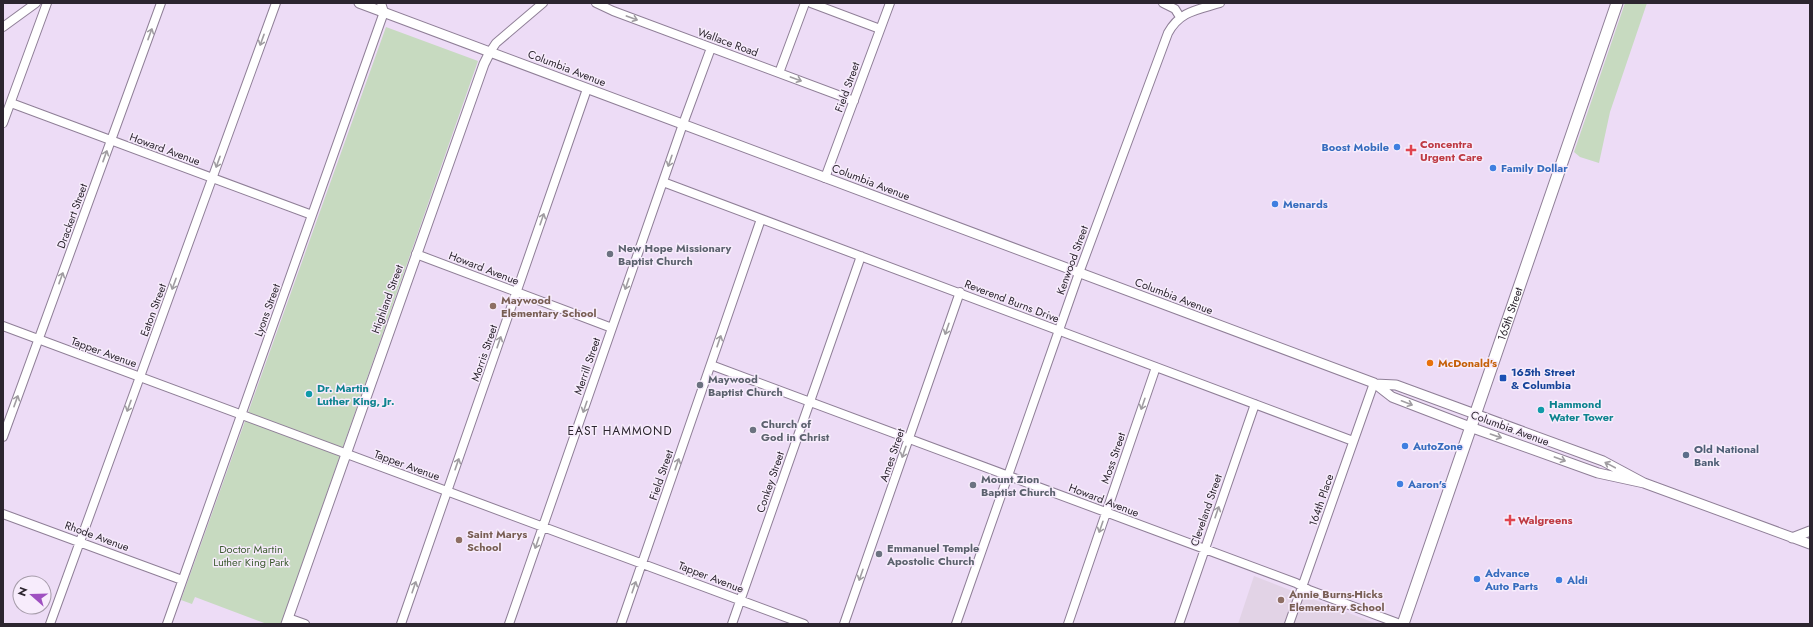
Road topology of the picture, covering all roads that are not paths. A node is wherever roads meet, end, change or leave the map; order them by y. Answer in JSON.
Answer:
{"nodes":[{"id":1,"x":36,"y":3,"type":"edge"},
{"id":2,"x":47,"y":3,"type":"edge"},
{"id":3,"x":161,"y":3,"type":"edge"},
{"id":4,"x":276,"y":3,"type":"edge"},
{"id":5,"x":359,"y":3,"type":"edge"},
{"id":6,"x":381,"y":3,"type":"edge"},
{"id":7,"x":543,"y":3,"type":"edge"},
{"id":8,"x":596,"y":3,"type":"edge"},
{"id":9,"x":805,"y":3,"type":"edge"},
{"id":10,"x":811,"y":3,"type":"edge"},
{"id":11,"x":890,"y":3,"type":"edge"},
{"id":12,"x":1162,"y":3,"type":"edge"},
{"id":13,"x":1220,"y":3,"type":"edge"},
{"id":14,"x":1617,"y":3,"type":"edge"},
{"id":15,"x":384,"y":12,"type":"junction"},
{"id":16,"x":1180,"y":17,"type":"junction"},
{"id":17,"x":3,"y":27,"type":"edge"},
{"id":18,"x":880,"y":29,"type":"junction"},
{"id":19,"x":711,"y":48,"type":"junction"},
{"id":20,"x":490,"y":52,"type":"junction"},
{"id":21,"x":779,"y":73,"type":"junction"},
{"id":22,"x":587,"y":89,"type":"junction"},
{"id":23,"x":854,"y":101,"type":"junction"},
{"id":24,"x":11,"y":103,"type":"junction"},
{"id":25,"x":3,"y":123,"type":"edge"},
{"id":26,"x":683,"y":124,"type":"junction"},
{"id":27,"x":111,"y":140,"type":"junction"},
{"id":28,"x":212,"y":178,"type":"junction"},
{"id":29,"x":825,"y":178,"type":"junction"},
{"id":30,"x":663,"y":182,"type":"junction"},
{"id":31,"x":312,"y":215,"type":"junction"},
{"id":32,"x":761,"y":219,"type":"junction"},
{"id":33,"x":416,"y":254,"type":"junction"},
{"id":34,"x":861,"y":256,"type":"junction"},
{"id":35,"x":1079,"y":273,"type":"junction"},
{"id":36,"x":516,"y":292,"type":"junction"},
{"id":37,"x":960,"y":292,"type":"junction"},
{"id":38,"x":3,"y":326,"type":"edge"},
{"id":39,"x":612,"y":328,"type":"junction"},
{"id":40,"x":1059,"y":330,"type":"junction"},
{"id":41,"x":38,"y":340,"type":"junction"},
{"id":42,"x":711,"y":365,"type":"junction"},
{"id":43,"x":1156,"y":367,"type":"junction"},
{"id":44,"x":140,"y":377,"type":"junction"},
{"id":45,"x":1374,"y":383,"type":"junction"},
{"id":46,"x":810,"y":401,"type":"junction"},
{"id":47,"x":1255,"y":404,"type":"junction"},
{"id":48,"x":1474,"y":414,"type":"junction"},
{"id":49,"x":241,"y":415,"type":"junction"},
{"id":50,"x":1470,"y":427,"type":"junction"},
{"id":51,"x":3,"y":437,"type":"edge"},
{"id":52,"x":909,"y":438,"type":"junction"},
{"id":53,"x":1353,"y":440,"type":"junction"},
{"id":54,"x":346,"y":454,"type":"junction"},
{"id":55,"x":1008,"y":476,"type":"junction"},
{"id":56,"x":1644,"y":483,"type":"junction"},
{"id":57,"x":448,"y":491,"type":"junction"},
{"id":58,"x":1106,"y":512,"type":"junction"},
{"id":59,"x":3,"y":514,"type":"edge"},
{"id":60,"x":543,"y":527,"type":"junction"},
{"id":61,"x":1810,"y":531,"type":"edge"},
{"id":62,"x":1792,"y":538,"type":"junction"},
{"id":63,"x":80,"y":542,"type":"junction"},
{"id":64,"x":1810,"y":544,"type":"edge"},
{"id":65,"x":1205,"y":549,"type":"junction"},
{"id":66,"x":643,"y":563,"type":"junction"},
{"id":67,"x":182,"y":580,"type":"junction"},
{"id":68,"x":1303,"y":586,"type":"junction"},
{"id":69,"x":740,"y":600,"type":"junction"},
{"id":70,"x":287,"y":621,"type":"edge"},
{"id":71,"x":50,"y":624,"type":"edge"},
{"id":72,"x":167,"y":624,"type":"edge"},
{"id":73,"x":305,"y":624,"type":"edge"},
{"id":74,"x":401,"y":624,"type":"edge"},
{"id":75,"x":509,"y":624,"type":"edge"},
{"id":76,"x":621,"y":624,"type":"edge"},
{"id":77,"x":732,"y":624,"type":"edge"},
{"id":78,"x":804,"y":624,"type":"edge"},
{"id":79,"x":844,"y":624,"type":"edge"},
{"id":80,"x":956,"y":624,"type":"edge"},
{"id":81,"x":1068,"y":624,"type":"edge"},
{"id":82,"x":1179,"y":624,"type":"edge"},
{"id":83,"x":1289,"y":624,"type":"edge"},
{"id":84,"x":1401,"y":624,"type":"edge"}],
"edges":[{"from":1,"to":17,"type":"street"},
{"from":2,"to":24,"type":"street"},
{"from":27,"to":3,"type":"street","name":"Drackert Street","one_way":true},
{"from":4,"to":28,"type":"street","name":"Eaton Street","one_way":true},
{"from":5,"to":15,"type":"street","name":"Columbia Avenue"},
{"from":6,"to":15,"type":"street"},
{"from":7,"to":20,"type":"street","name":"Highland Street"},
{"from":8,"to":19,"type":"street","name":"Wallace Road","one_way":true},
{"from":9,"to":21,"type":"street"},
{"from":10,"to":18,"type":"street"},
{"from":11,"to":18,"type":"street","name":"Field Street"},
{"from":12,"to":16,"type":"street"},
{"from":13,"to":16,"type":"street"},
{"from":14,"to":48,"type":"main road","name":"165th Street"},
{"from":15,"to":20,"type":"street","name":"Columbia Avenue"},
{"from":15,"to":31,"type":"street","name":"Lyons Street"},
{"from":16,"to":35,"type":"street","name":"Kenwood Street"},
{"from":18,"to":23,"type":"street","name":"Field Street"},
{"from":19,"to":21,"type":"street","name":"Wallace Road"},
{"from":19,"to":26,"type":"street","name":"Merrill Street"},
{"from":20,"to":22,"type":"street","name":"Columbia Avenue"},
{"from":20,"to":33,"type":"street","name":"Highland Street"},
{"from":21,"to":23,"type":"street","name":"Wallace Road","one_way":true},
{"from":22,"to":26,"type":"street","name":"Columbia Avenue"},
{"from":36,"to":22,"type":"street","name":"Morris Street","one_way":true},
{"from":23,"to":29,"type":"street","name":"Field Street"},
{"from":24,"to":25,"type":"street"},
{"from":24,"to":27,"type":"street","name":"Howard Avenue"},
{"from":26,"to":29,"type":"street","name":"Columbia Avenue"},
{"from":26,"to":30,"type":"street","name":"Merrill Street","one_way":true},
{"from":27,"to":28,"type":"street","name":"Howard Avenue"},
{"from":41,"to":27,"type":"street","name":"Drackert Street","one_way":true},
{"from":28,"to":31,"type":"street","name":"Howard Avenue"},
{"from":28,"to":44,"type":"street","name":"Eaton Street","one_way":true},
{"from":29,"to":35,"type":"street","name":"Columbia Avenue"},
{"from":30,"to":32,"type":"street","name":"Reverend Burns Drive"},
{"from":30,"to":39,"type":"street","name":"Merrill Street","one_way":true},
{"from":31,"to":49,"type":"street","name":"Lyons Street"},
{"from":32,"to":34,"type":"street","name":"Reverend Burns Drive"},
{"from":42,"to":32,"type":"street","name":"Field Street","one_way":true},
{"from":33,"to":36,"type":"street","name":"Howard Avenue"},
{"from":33,"to":54,"type":"street","name":"Highland Street"},
{"from":34,"to":37,"type":"street","name":"Reverend Burns Drive"},
{"from":34,"to":46,"type":"street","name":"Conkey Street"},
{"from":35,"to":40,"type":"street","name":"Kenwood Street"},
{"from":35,"to":45,"type":"street","name":"Columbia Avenue"},
{"from":36,"to":39,"type":"street","name":"Howard Avenue"},
{"from":57,"to":36,"type":"street","name":"Morris Street","one_way":true},
{"from":37,"to":40,"type":"street","name":"Reverend Burns Drive"},
{"from":37,"to":52,"type":"street","name":"Ames Street","one_way":true},
{"from":38,"to":41,"type":"street","name":"Tapper Avenue"},
{"from":39,"to":60,"type":"street","name":"Merrill Street","one_way":true},
{"from":40,"to":43,"type":"street","name":"Reverend Burns Drive"},
{"from":40,"to":55,"type":"street","name":"Kenwood Street"},
{"from":41,"to":44,"type":"street","name":"Tapper Avenue"},
{"from":51,"to":41,"type":"street","name":"Drackert Street","one_way":true},
{"from":42,"to":46,"type":"street","name":"Howard Avenue"},
{"from":66,"to":42,"type":"street","name":"Field Street","one_way":true},
{"from":43,"to":47,"type":"street","name":"Reverend Burns Drive"},
{"from":43,"to":58,"type":"street","name":"Moss Street","one_way":true},
{"from":44,"to":49,"type":"street","name":"Tapper Avenue"},
{"from":44,"to":63,"type":"street","name":"Eaton Street","one_way":true},
{"from":45,"to":48,"type":"street","name":"Columbia Avenue"},
{"from":45,"to":50,"type":"street","name":"Columbia Avenue","one_way":true},
{"from":45,"to":53,"type":"street","name":"164th Place"},
{"from":46,"to":52,"type":"street","name":"Howard Avenue"},
{"from":46,"to":69,"type":"street","name":"Conkey Street"},
{"from":47,"to":53,"type":"street","name":"Reverend Burns Drive"},
{"from":65,"to":47,"type":"street","name":"Cleveland Street","one_way":true},
{"from":48,"to":50,"type":"main road","name":"165th Street"},
{"from":56,"to":48,"type":"street","name":"Columbia Avenue","one_way":true},
{"from":49,"to":54,"type":"street","name":"Tapper Avenue"},
{"from":49,"to":67,"type":"street","name":"Lyons Street"},
{"from":50,"to":56,"type":"street","name":"Columbia Avenue","one_way":true},
{"from":50,"to":84,"type":"main road","name":"165th Street"},
{"from":52,"to":55,"type":"street","name":"Howard Avenue"},
{"from":52,"to":79,"type":"street","name":"Ames Street","one_way":true},
{"from":53,"to":68,"type":"street","name":"164th Place"},
{"from":54,"to":57,"type":"street","name":"Tapper Avenue"},
{"from":54,"to":70,"type":"street","name":"Highland Street"},
{"from":55,"to":58,"type":"street","name":"Howard Avenue"},
{"from":55,"to":80,"type":"street","name":"Kenwood Street"},
{"from":56,"to":62,"type":"street","name":"Columbia Avenue"},
{"from":57,"to":60,"type":"street","name":"Tapper Avenue"},
{"from":74,"to":57,"type":"street","name":"Morris Street","one_way":true},
{"from":58,"to":65,"type":"street","name":"Howard Avenue"},
{"from":58,"to":81,"type":"street","name":"Moss Street","one_way":true},
{"from":59,"to":63,"type":"street","name":"Rhode Avenue"},
{"from":60,"to":66,"type":"street","name":"Tapper Avenue"},
{"from":60,"to":75,"type":"street","name":"Merrill Street","one_way":true},
{"from":61,"to":62,"type":"street"},
{"from":62,"to":64,"type":"street","name":"Columbia Avenue"},
{"from":63,"to":67,"type":"street","name":"Rhode Avenue"},
{"from":63,"to":71,"type":"street","name":"Eaton Street"},
{"from":65,"to":68,"type":"street","name":"Howard Avenue"},
{"from":65,"to":82,"type":"street","name":"Cleveland Street"},
{"from":66,"to":69,"type":"street","name":"Tapper Avenue"},
{"from":76,"to":66,"type":"street","name":"Field Street","one_way":true},
{"from":67,"to":72,"type":"street","name":"Lyons Street"},
{"from":68,"to":83,"type":"street","name":"164th Place"},
{"from":68,"to":84,"type":"street","name":"Howard Avenue"},
{"from":69,"to":77,"type":"street","name":"Conkey Street"},
{"from":69,"to":78,"type":"street","name":"Tapper Avenue"},
{"from":70,"to":73,"type":"street"}]}
